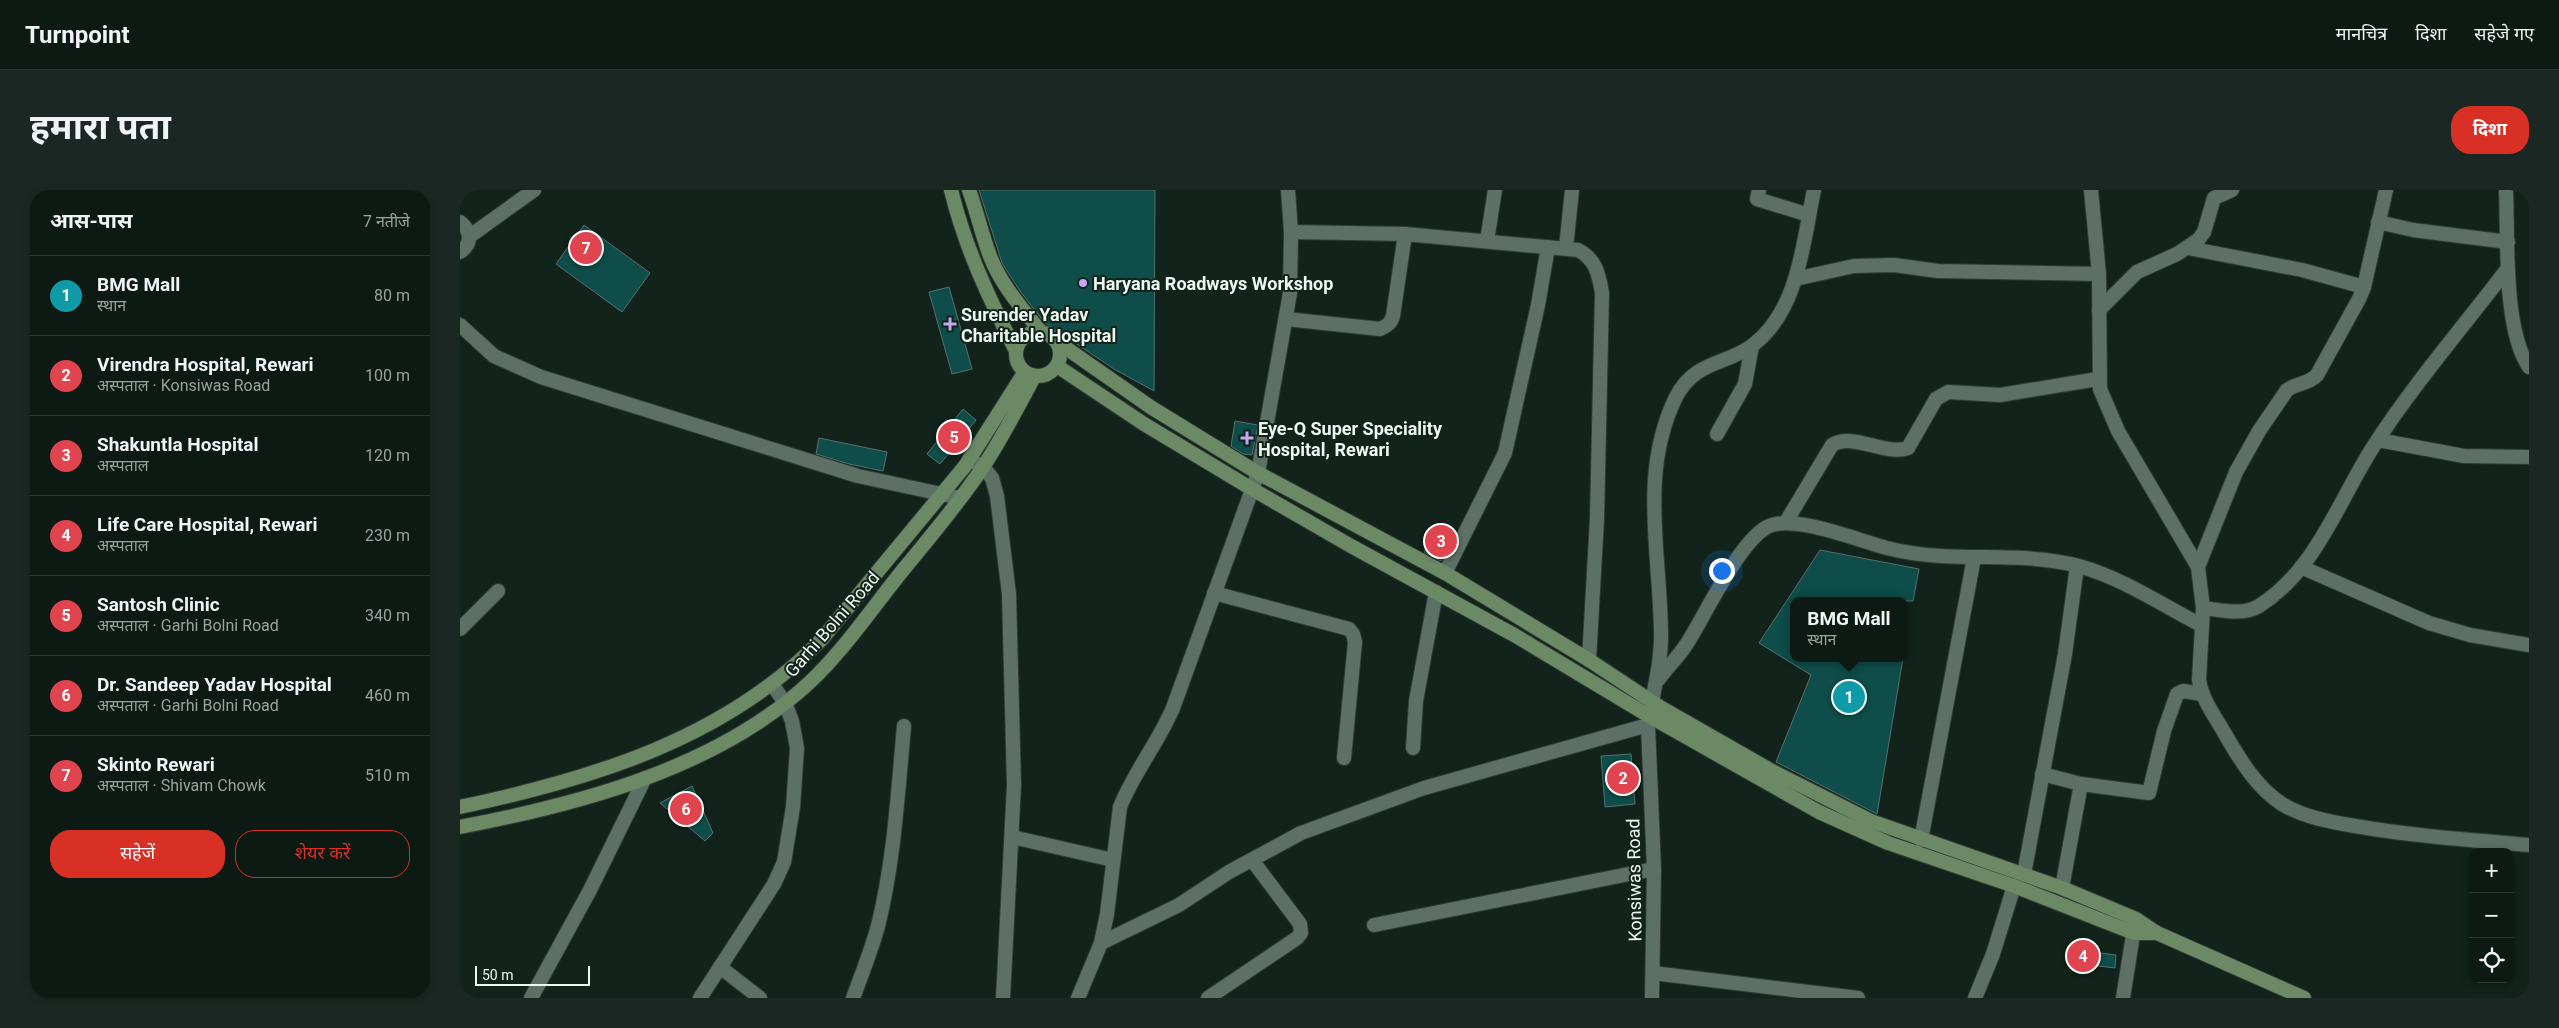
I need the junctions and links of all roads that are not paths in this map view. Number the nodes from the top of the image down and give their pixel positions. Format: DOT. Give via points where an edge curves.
graph roads {
  1 [pos="534,190"];
  2 [pos="951,190"];
  3 [pos="970,190"];
  4 [pos="1288,190"];
  5 [pos="1495,190"];
  6 [pos="1572,190"];
  7 [pos="1759,190"];
  8 [pos="1814,190"];
  9 [pos="2091,190"];
  10 [pos="2232,190"];
  11 [pos="2386,190"];
  12 [pos="2506,190"];
  13 [pos="1809,215"];
  14 [pos="460,222"];
  15 [pos="2378,222"];
  16 [pos="1291,232"];
  17 [pos="1405,234"];
  18 [pos="470,236"];
  19 [pos="1487,241"];
  20 [pos="2508,242"];
  21 [pos="1548,247"];
  22 [pos="1566,248"];
  23 [pos="2188,248"];
  24 [pos="460,252"];
  25 [pos="2508,268"];
  26 [pos="2099,274"];
  27 [pos="1795,279"];
  28 [pos="2364,287"];
  29 [pos="2099,310"];
  30 [pos="1286,319"];
  31 [pos="460,325"];
  32 [pos="1041,332"];
  33 [pos="1056,341"];
  34 [pos="1752,346"];
  35 [pos="1016,351"];
  36 [pos="1057,366"];
  37 [pos="2529,367"];
  38 [pos="1029,375"];
  39 [pos="2098,379"];
  40 [pos="1716,434"];
  41 [pos="2378,440"];
  42 [pos="2529,456"];
  43 [pos="969,459"];
  44 [pos="983,467"];
  45 [pos="1258,474"];
  46 [pos="1252,489"];
  47 [pos="942,493"];
  48 [pos="960,498"];
  49 [pos="1786,522"];
  50 [pos="1974,558"];
  51 [pos="2077,566"];
  52 [pos="2198,567"];
  53 [pos="2301,567"];
  54 [pos="1445,573"];
  55 [pos="498,591"];
  56 [pos="1436,592"];
  57 [pos="1214,593"];
  58 [pos="2203,608"];
  59 [pos="2201,625"];
  60 [pos="460,629"];
  61 [pos="2529,645"];
  62 [pos="1589,660"];
  63 [pos="1658,680"];
  64 [pos="772,684"];
  65 [pos="2202,694"];
  66 [pos="1651,702"];
  67 [pos="785,703"];
  68 [pos="1649,721"];
  69 [pos="904,726"];
  70 [pos="1414,748"];
  71 [pos="1344,758"];
  72 [pos="2042,774"];
  73 [pos="645,778"];
  74 [pos="2081,784"];
  75 [pos="460,805"];
  76 [pos="460,827"];
  77 [pos="1012,837"];
  78 [pos="1921,840"];
  79 [pos="2529,845"];
  80 [pos="1113,860"];
  81 [pos="1252,860"];
  82 [pos="1654,869"];
  83 [pos="2024,874"];
  84 [pos="2014,886"];
  85 [pos="2062,888"];
  86 [pos="2136,919"];
  87 [pos="1374,925"];
  88 [pos="2134,933"];
  89 [pos="2157,933"];
  90 [pos="1101,943"];
  91 [pos="720,967"];
  92 [pos="1653,973"];
  93 [pos="1798,994"];
  94 [pos="1828,996"];
  95 [pos="531,998"];
  96 [pos="700,998"];
  97 [pos="760,998"];
  98 [pos="853,998"];
  99 [pos="1003,998"];
  100 [pos="1078,998"];
  101 [pos="1208,998"];
  102 [pos="1652,998"];
  103 [pos="1858,998"];
  104 [pos="1974,998"];
  105 [pos="2124,998"];
  106 [pos="2304,998"];
  1 -- 18 [label="street"];
  2 -- 35 [label="main road" via="970,253"];
  3 -- 32 [label="main road" via="997,271"];
  4 -- 16 [label="street"];
  5 -- 19 [label="street"];
  6 -- 22 [label="street"];
  7 -- 13 [label="street" via="1757,199"];
  8 -- 13 [label="street"];
  9 -- 26 [label="street"];
  10 -- 23 [label="street" via="2214,198 2204,232"];
  11 -- 15 [label="street"];
  12 -- 20 [label="street"];
  13 -- 27 [label="street"];
  14 -- 18 [label="street"];
  15 -- 20 [label="street" via="2413,230"];
  15 -- 28 [label="street"];
  16 -- 17 [label="street"];
  16 -- 30 [label="street" via="1290,294"];
  17 -- 19 [label="street"];
  17 -- 30 [label="street" via="1393,316 1386,326 1380,329"];
  18 -- 24 [label="street" via="468,244"];
  19 -- 21 [label="street"];
  20 -- 25 [label="street"];
  21 -- 22 [label="street"];
  21 -- 54 [label="street" via="1505,453"];
  22 -- 62 [label="street" via="1578,250 1589,257 1595,265 1602,294 1597,519"];
  23 -- 28 [label="street" via="2302,270"];
  23 -- 29 [label="street" via="2137,272"];
  25 -- 37 [label="street" via="2515,329"];
  25 -- 41 [label="street"];
  26 -- 27 [label="street" via="1938,271 1886,265 1854,266"];
  26 -- 29 [label="street"];
  27 -- 34 [label="street" via="1781,315"];
  28 -- 52 [label="street" via="2317,375 2288,390 2244,457 2227,491"];
  29 -- 39 [label="street"];
  30 -- 45 [label="street"];
  31 -- 47 [label="street" via="494,356 541,377 849,474"];
  32 -- 33 [label="main road"];
  32 -- 35 [label="main road" via="1025,336"];
  33 -- 36 [label="main road" via="1060,349"];
  33 -- 45 [label="main road" via="1152,408"];
  34 -- 40 [label="street" via="1745,384"];
  34 -- 63 [label="street" via="1709,365 1691,378 1677,394 1664,433 1653,491 1653,532 1662,630"];
  35 -- 38 [label="main road" via="1019,366"];
  36 -- 38 [label="main road" via="1043,376"];
  36 -- 46 [label="main road" via="1144,424"];
  38 -- 43 [label="main road, Garhi Bolni Road"];
  38 -- 44 [label="main road, Garhi Bolni Road"];
  39 -- 49 [label="street" via="2000,395 1942,394 1908,448 1893,450 1844,441 1832,445"];
  39 -- 52 [label="street" via="2111,417"];
  41 -- 42 [label="street" via="2464,456"];
  41 -- 53 [label="street" via="2332,521"];
  43 -- 44 [label="street"];
  43 -- 47 [label="main road, Garhi Bolni Road"];
  44 -- 48 [label="main road, Garhi Bolni Road"];
  44 -- 77 [label="street" via="992,478 997,496 1009,594 1014,785"];
  45 -- 46 [label="street"];
  45 -- 54 [label="main road"];
  46 -- 56 [label="main road"];
  46 -- 57 [label="street"];
  47 -- 48 [label="street"];
  47 -- 64 [label="main road, Garhi Bolni Road" via="821,640"];
  48 -- 67 [label="main road, Garhi Bolni Road" via="832,658"];
  49 -- 50 [label="street" via="1905,553"];
  49 -- 63 [label="street" via="1764,528 1747,546 1686,645"];
  50 -- 51 [label="street"];
  50 -- 78 [label="street"];
  51 -- 59 [label="street" via="2098,572"];
  51 -- 72 [label="street"];
  52 -- 58 [label="street"];
  53 -- 58 [label="street" via="2284,585 2244,612"];
  53 -- 61 [label="street" via="2429,623 2470,635"];
  54 -- 62 [label="main road"];
  55 -- 60 [label="street"];
  56 -- 68 [label="main road" via="1516,636"];
  56 -- 70 [label="street" via="1416,701"];
  57 -- 71 [label="street" via="1349,629 1353,634 1355,642"];
  57 -- 80 [label="street" via="1165,727 1139,768 1120,807"];
  58 -- 59 [label="street"];
  59 -- 65 [label="street" via="2199,680"];
  62 -- 66 [label="main road"];
  63 -- 66 [label="street, Konsiwas Road"];
  64 -- 67 [label="street"];
  64 -- 75 [label="main road, Garhi Bolni Road" via="699,731 645,753 549,786"];
  65 -- 74 [label="street" via="2183,691 2177,694 2149,793"];
  65 -- 79 [label="street" via="2253,777 2283,805 2335,822 2405,834"];
  66 -- 68 [label="street, Konsiwas Road"];
  66 -- 78 [label="main road" via="1810,791 1871,821"];
  67 -- 73 [label="main road, Garhi Bolni Road" via="715,747"];
  67 -- 91 [label="street" via="796,733 797,748 784,862 774,884"];
  68 -- 81 [label="street" via="1424,788 1301,834"];
  68 -- 82 [label="street, Konsiwas Road"];
  68 -- 84 [label="main road" via="1819,812 1888,843"];
  69 -- 98 [label="street" via="897,807 882,908"];
  72 -- 74 [label="street"];
  72 -- 83 [label="street"];
  73 -- 76 [label="main road, Garhi Bolni Road" via="586,799"];
  73 -- 95 [label="street" via="590,890"];
  74 -- 85 [label="street"];
  77 -- 80 [label="street"];
  77 -- 99 [label="street"];
  78 -- 83 [label="main road"];
  80 -- 90 [label="street" via="1111,893"];
  81 -- 90 [label="street" via="1179,905"];
  81 -- 101 [label="street" via="1300,924 1301,933"];
  82 -- 87 [label="street"];
  82 -- 92 [label="street, Konsiwas Road"];
  83 -- 85 [label="main road"];
  84 -- 88 [label="main road"];
  84 -- 104 [label="street" via="1994,954"];
  85 -- 86 [label="main road"];
  86 -- 88 [label="street"];
  86 -- 89 [label="main road"];
  88 -- 89 [label="main road"];
  88 -- 105 [label="street"];
  89 -- 106 [label="main road"];
  90 -- 100 [label="street"];
  91 -- 96 [label="street"];
  91 -- 97 [label="street"];
  92 -- 93 [label="street"];
  92 -- 102 [label="street, Konsiwas Road"];
  93 -- 94 [label="street"];
  94 -- 103 [label="street"];
}
